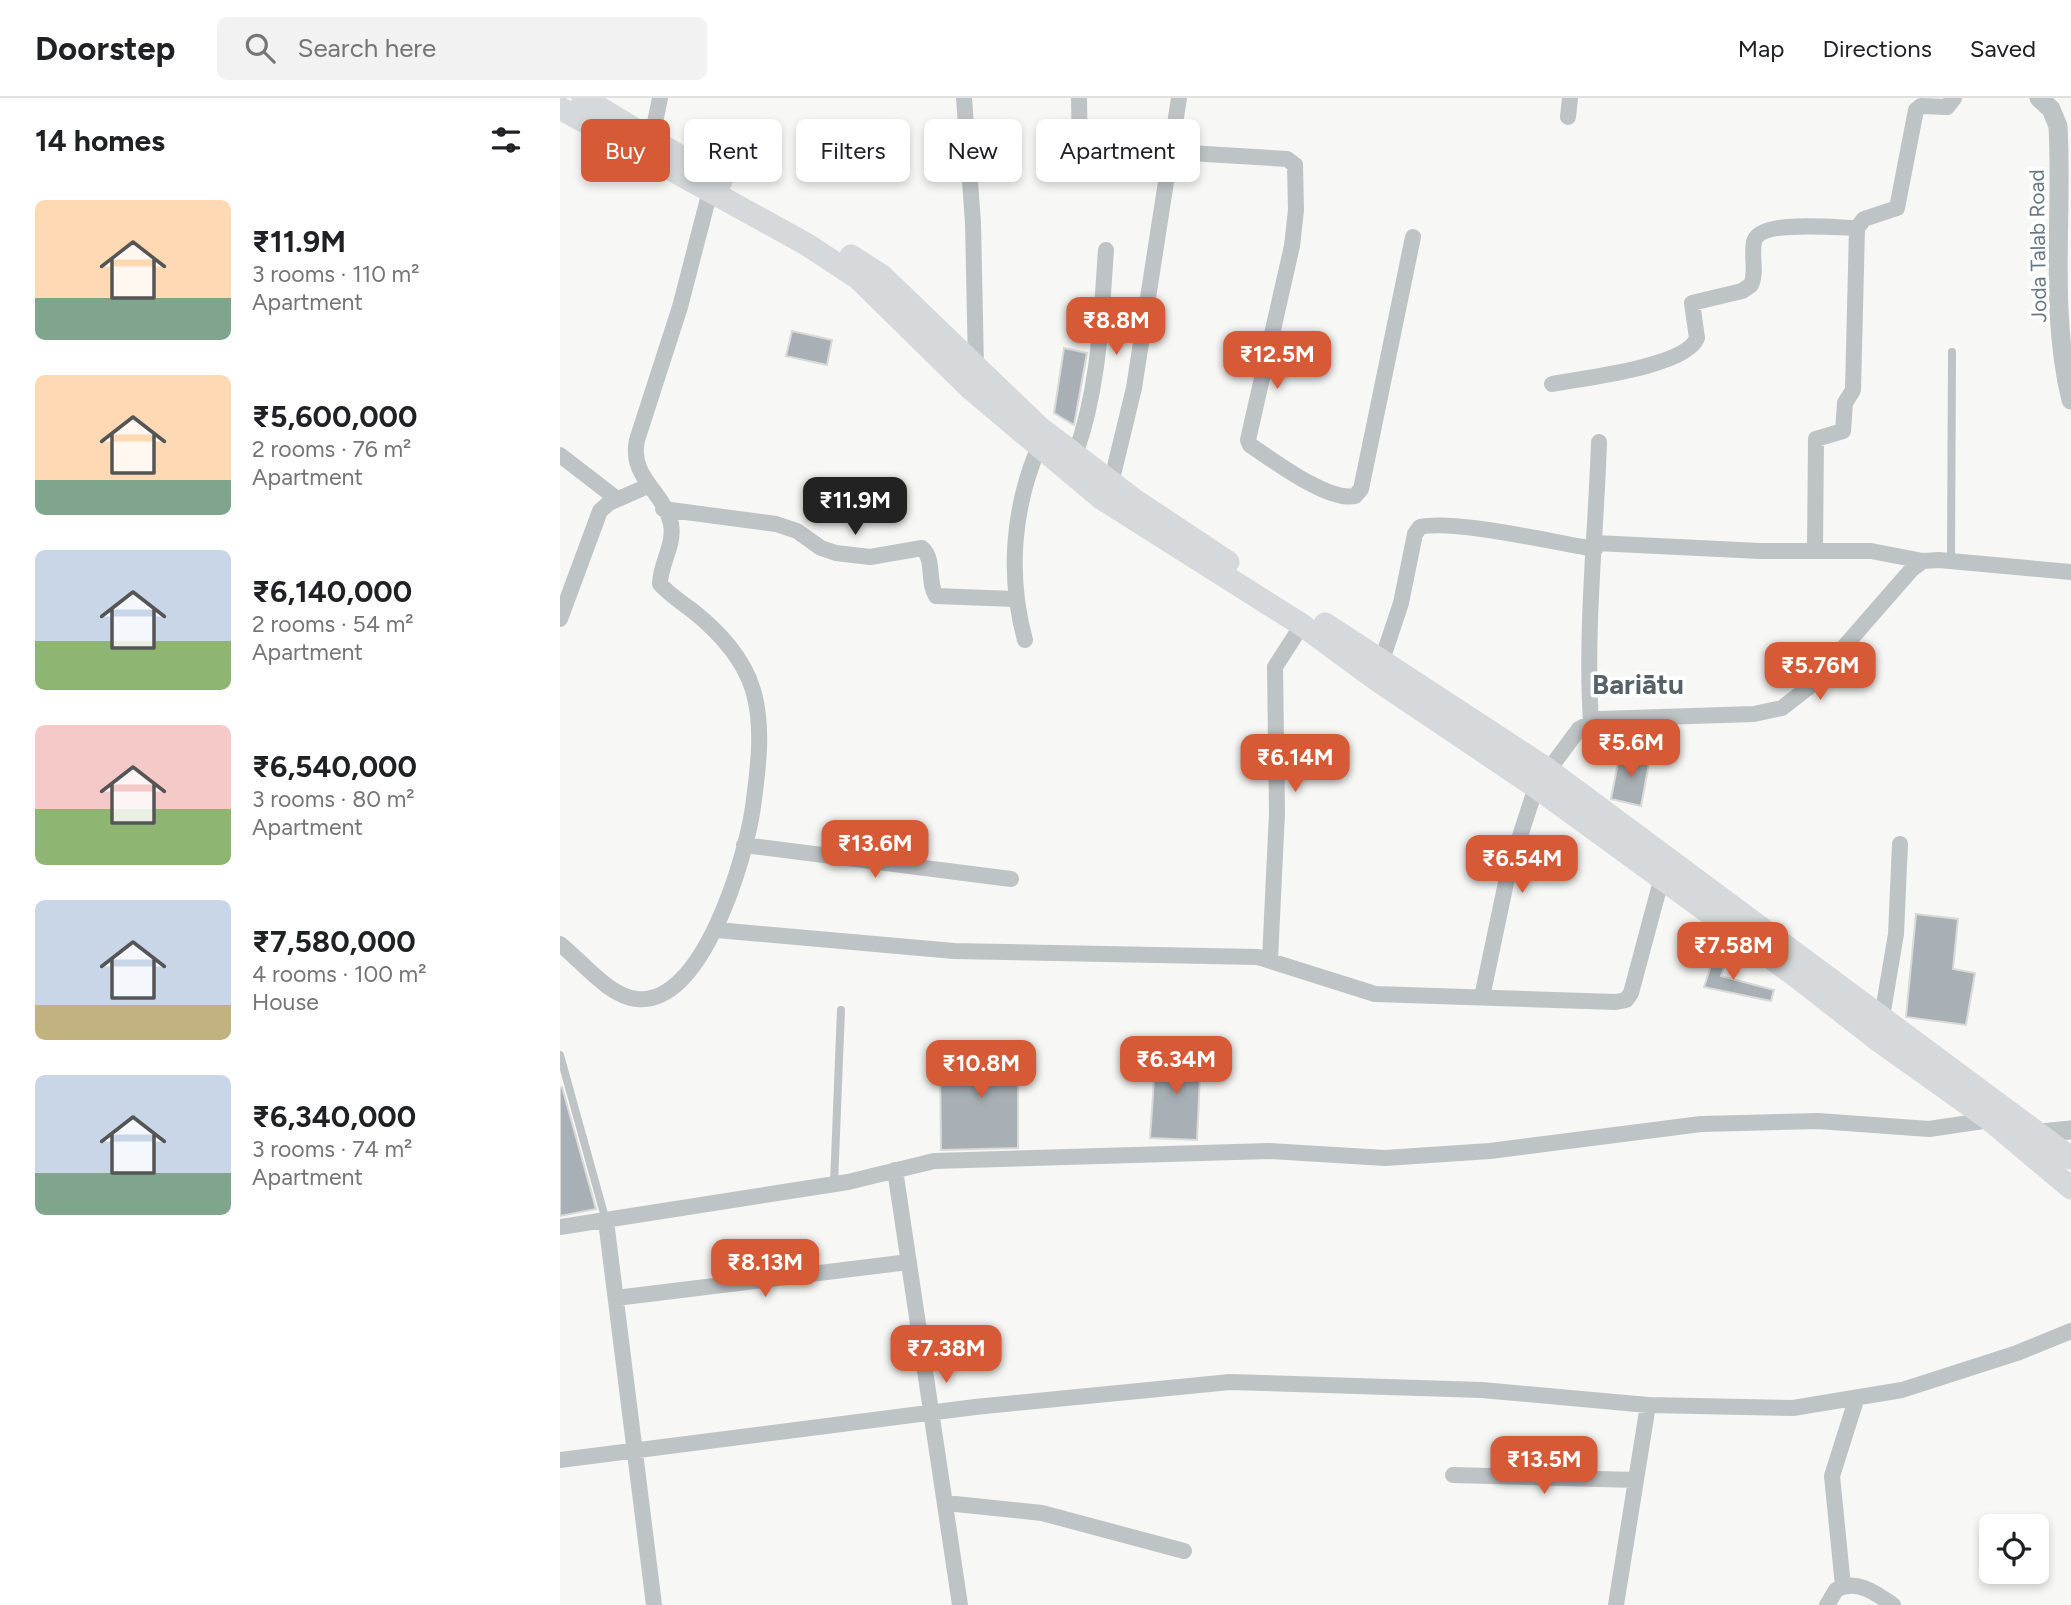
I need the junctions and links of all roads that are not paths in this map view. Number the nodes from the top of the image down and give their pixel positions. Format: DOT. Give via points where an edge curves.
graph roads {
  1 [pos="583,98"];
  2 [pos="660,98"];
  3 [pos="964,98"];
  4 [pos="1079,98"];
  5 [pos="1180,98"];
  6 [pos="1570,98"];
  7 [pos="1954,98"];
  8 [pos="2039,98"];
  9 [pos="560,108"];
  10 [pos="1568,117"];
  11 [pos="585,119"];
  12 [pos="612,119"];
  13 [pos="656,119"];
  14 [pos="1079,119"];
  15 [pos="1177,119"];
  16 [pos="2063,119"];
  17 [pos="1200,154"];
  18 [pos="670,158"];
  19 [pos="670,162"];
  20 [pos="1168,182"];
  21 [pos="710,191"];
  22 [pos="1857,228"];
  23 [pos="1413,237"];
  24 [pos="1106,250"];
  25 [pos="1952,352"];
  26 [pos="976,367"];
  27 [pos="1552,384"];
  28 [pos="2071,400"];
  29 [pos="1599,443"];
  30 [pos="1040,444"];
  31 [pos="1075,455"];
  32 [pos="560,456"];
  33 [pos="1111,483"];
  34 [pos="648,486"];
  35 [pos="617,499"];
  36 [pos="663,509"];
  37 [pos="1596,546"];
  38 [pos="1815,551"];
  39 [pos="1923,561"];
  40 [pos="1951,561"];
  41 [pos="2071,572"];
  42 [pos="1014,599"];
  43 [pos="560,619"];
  44 [pos="1302,625"];
  45 [pos="1025,640"];
  46 [pos="1382,660"];
  47 [pos="1591,722"];
  48 [pos="1541,778"];
  49 [pos="1900,844"];
  50 [pos="744,845"];
  51 [pos="1662,877"];
  52 [pos="1011,879"];
  53 [pos="717,930"];
  54 [pos="560,944"];
  55 [pos="1270,959"];
  56 [pos="1482,997"];
  57 [pos="841,1010"];
  58 [pos="1882,1017"];
  59 [pos="560,1055"];
  60 [pos="1990,1120"];
  61 [pos="2071,1130"];
  62 [pos="2025,1136"];
  63 [pos="2071,1158"];
  64 [pos="895,1170"];
  65 [pos="834,1184"];
  66 [pos="2071,1188"];
  67 [pos="606,1221"];
  68 [pos="560,1227"];
  69 [pos="909,1262"];
  70 [pos="616,1298"];
  71 [pos="2071,1331"];
  72 [pos="1857,1400"];
  73 [pos="1648,1405"];
  74 [pos="932,1413"];
  75 [pos="633,1450"];
  76 [pos="560,1460"];
  77 [pos="1452,1475"];
  78 [pos="1636,1480"];
  79 [pos="946,1503"];
  80 [pos="1184,1550"];
  81 [pos="1843,1586"];
  82 [pos="654,1605"];
  83 [pos="960,1605"];
  84 [pos="1616,1605"];
  85 [pos="1828,1605"];
  86 [pos="1893,1605"];
  1 -- 12 [label="main road"];
  2 -- 13 [label="street"];
  3 -- 26 [label="street"];
  4 -- 14 [label="street"];
  5 -- 15 [label="street"];
  6 -- 10 [label="street"];
  7 -- 22 [label="street" via="1947,107 1916,110 1897,208 1864,219"];
  8 -- 16 [label="street, Joda Talab Road"];
  9 -- 11 [label="main road"];
  16 -- 28 [label="street, Joda Talab Road" via="2058,266 2063,364"];
  17 -- 23 [label="street" via="1287,159 1295,165 1296,225 1248,440 1300,477 1344,496 1355,496 1361,489"];
  18 -- 26 [label="main road" via="881,276"];
  19 -- 21 [label="main road"];
  20 -- 33 [label="street" via="1134,388"];
  21 -- 30 [label="main road" via="858,278 971,389"];
  21 -- 34 [label="street" via="635,450"];
  22 -- 27 [label="street" via="1762,231 1755,239 1751,285 1692,303 1697,338 1689,348 1635,368"];
  22 -- 38 [label="street" via="1853,390 1844,403 1843,431 1820,436 1815,442"];
  24 -- 31 [label="street" via="1097,366"];
  25 -- 40 [label="lane"];
  26 -- 31 [label="main road"];
  29 -- 37 [label="street"];
  30 -- 42 [label="street" via="1021,495"];
  30 -- 44 [label="main road" via="1129,516"];
  31 -- 33 [label="main road"];
  32 -- 35 [label="street"];
  33 -- 46 [label="main road"];
  34 -- 35 [label="street"];
  34 -- 36 [label="street"];
  35 -- 43 [label="street" via="600,511"];
  36 -- 42 [label="street" via="776,524 836,553 870,557 922,548 928,553 936,596"];
  36 -- 50 [label="street" via="671,533 660,584 726,641 755,698 759,739 753,808"];
  37 -- 38 [label="street"];
  37 -- 46 [label="street" via="1420,527"];
  37 -- 47 [label="street" via="1588,644"];
  38 -- 39 [label="street" via="1890,552"];
  39 -- 40 [label="street"];
  39 -- 47 [label="street" via="1809,687 1782,708 1754,714"];
  40 -- 41 [label="street"];
  42 -- 45 [label="street"];
  44 -- 48 [label="main road" via="1377,680"];
  44 -- 55 [label="street" via="1275,667 1277,813"];
  46 -- 48 [label="main road"];
  47 -- 48 [label="street" via="1571,737"];
  48 -- 51 [label="main road"];
  48 -- 56 [label="street" via="1508,873"];
  48 -- 58 [label="main road"];
  49 -- 58 [label="street" via="1896,934"];
  50 -- 52 [label="street"];
  50 -- 53 [label="street"];
  51 -- 56 [label="street" via="1626,1000"];
  51 -- 60 [label="main road"];
  53 -- 54 [label="street" via="684,976 652,998 621,994"];
  53 -- 55 [label="street" via="954,951"];
  55 -- 56 [label="street" via="1375,994"];
  57 -- 65 [label="lane"];
  58 -- 62 [label="main road"];
  59 -- 67 [label="lane"];
  60 -- 62 [label="main road"];
  60 -- 64 [label="street" via="1929,1129 1818,1121 1701,1125 1490,1152 1385,1158 1269,1151 934,1161"];
  61 -- 62 [label="street"];
  62 -- 63 [label="main road"];
  62 -- 66 [label="main road"];
  64 -- 65 [label="street"];
  64 -- 69 [label="street"];
  65 -- 67 [label="street"];
  67 -- 68 [label="street"];
  67 -- 70 [label="street"];
  69 -- 70 [label="street"];
  69 -- 74 [label="street"];
  70 -- 75 [label="street"];
  71 -- 72 [label="street" via="1946,1378"];
  72 -- 73 [label="street" via="1780,1408"];
  72 -- 81 [label="street" via="1832,1476"];
  73 -- 74 [label="street" via="1482,1390 1268,1381"];
  73 -- 78 [label="street"];
  74 -- 75 [label="street"];
  74 -- 79 [label="street"];
  75 -- 76 [label="street"];
  75 -- 82 [label="street"];
  77 -- 78 [label="street"];
  78 -- 84 [label="street"];
  79 -- 80 [label="street" via="1042,1513"];
  79 -- 83 [label="street"];
  81 -- 85 [label="street" via="1830,1596"];
  81 -- 86 [label="street" via="1861,1587"];
}
